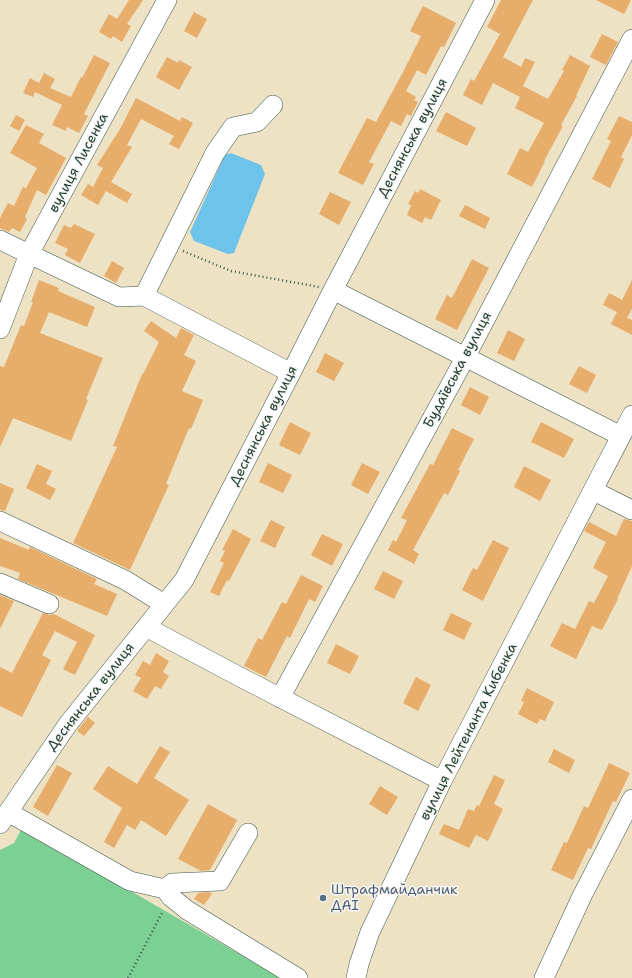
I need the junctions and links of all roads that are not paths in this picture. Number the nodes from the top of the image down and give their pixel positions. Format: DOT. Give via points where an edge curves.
graph roads {
  1 [pos="167,0"];
  2 [pos="485,0"];
  3 [pos="632,39"];
  4 [pos="273,105"];
  5 [pos="0,240"];
  6 [pos="29,254"];
  7 [pos="333,290"];
  8 [pos="144,296"];
  9 [pos="0,329"];
  10 [pos="465,358"];
  11 [pos="291,373"];
  12 [pos="632,415"];
  13 [pos="621,436"];
  14 [pos="594,491"];
  15 [pos="632,510"];
  16 [pos="0,521"];
  17 [pos="0,583"];
  18 [pos="49,604"];
  19 [pos="164,604"];
  20 [pos="146,627"];
  21 [pos="280,698"];
  22 [pos="442,782"];
  23 [pos="632,799"];
  24 [pos="4,818"];
  25 [pos="248,833"];
  26 [pos="168,893"];
  27 [pos="298,978"];
  28 [pos="356,978"];
  29 [pos="544,978"];
  1 -- 6 [label="street, вулиця Лисенка"];
  2 -- 7 [label="street, Деснянська вулиця"];
  3 -- 10 [label="street, Будаївська вулиця"];
  4 -- 8 [label="street" via="257,122 233,127 215,153"];
  5 -- 6 [label="street"];
  6 -- 8 [label="street" via="119,297"];
  6 -- 9 [label="street, вулиця Лисенка"];
  7 -- 10 [label="street"];
  7 -- 11 [label="street, Деснянська вулиця"];
  8 -- 11 [label="street"];
  10 -- 13 [label="street"];
  10 -- 21 [label="street, Будаївська вулиця"];
  11 -- 19 [label="street, Деснянська вулиця" via="184,580"];
  12 -- 13 [label="street"];
  13 -- 14 [label="street, вулиця Лейтенанта Кибенка"];
  14 -- 15 [label="street"];
  14 -- 22 [label="street, вулиця Лейтенанта Кибенка"];
  16 -- 19 [label="street" via="125,580"];
  17 -- 18 [label="street"];
  19 -- 20 [label="street, Деснянська вулиця"];
  20 -- 21 [label="street"];
  20 -- 24 [label="street, Деснянська вулиця" via="68,724"];
  21 -- 22 [label="street"];
  22 -- 28 [label="street, вулиця Лейтенанта Кибенка" via="370,932"];
  23 -- 29 [label="street" via="582,896"];
  24 -- 26 [label="street" via="130,881"];
  25 -- 26 [label="street" via="220,881 172,883"];
  26 -- 27 [label="street" via="187,910"];
}
